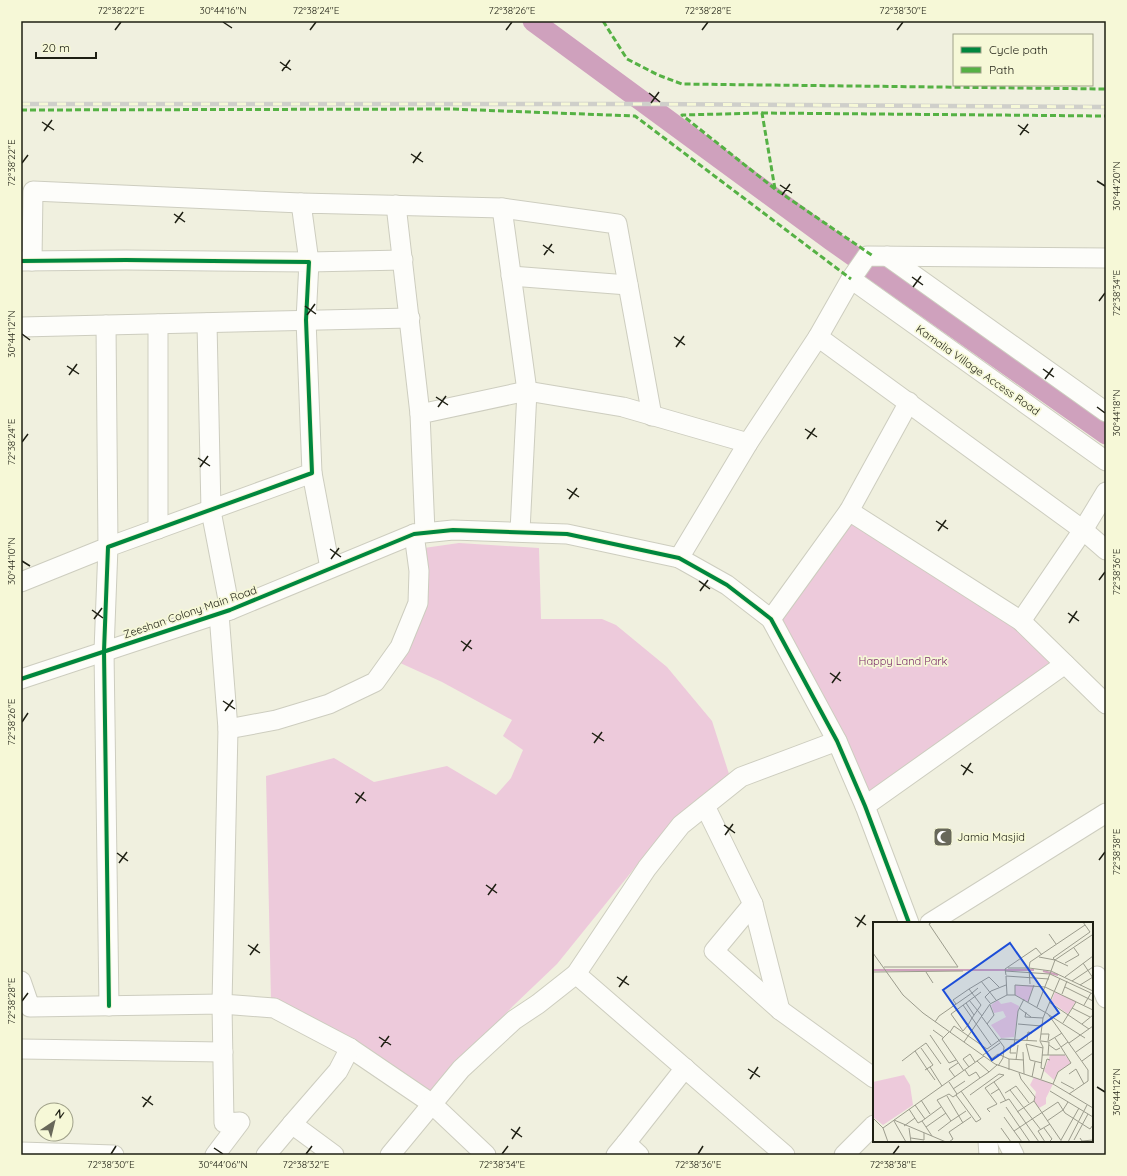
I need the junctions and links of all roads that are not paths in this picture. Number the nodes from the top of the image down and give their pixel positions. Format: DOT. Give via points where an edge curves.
graph roads {
  1 [pos="301,203"];
  2 [pos="396,205"];
  3 [pos="502,208"];
  4 [pos="887,256"];
  5 [pos="1106,258"];
  6 [pos="403,260"];
  7 [pos="27,261"];
  8 [pos="309,262"];
  9 [pos="511,276"];
  10 [pos="853,276"];
  11 [pos="628,284"];
  12 [pos="410,318"];
  13 [pos="306,320"];
  14 [pos="207,323"];
  15 [pos="158,324"];
  16 [pos="106,325"];
  17 [pos="21,327"];
  18 [pos="818,337"];
  19 [pos="527,391"];
  20 [pos="909,402"];
  21 [pos="1106,412"];
  22 [pos="420,414"];
  23 [pos="652,416"];
  24 [pos="748,443"];
  25 [pos="1106,461"];
  26 [pos="312,473"];
  27 [pos="1106,492"];
  28 [pos="849,510"];
  29 [pos="212,511"];
  30 [pos="158,529"];
  31 [pos="1083,530"];
  32 [pos="520,531"];
  33 [pos="420,533"];
  34 [pos="108,547"];
  35 [pos="1106,550"];
  36 [pos="679,558"];
  37 [pos="330,568"];
  38 [pos="21,582"];
  39 [pos="224,612"];
  40 [pos="771,619"];
  41 [pos="1021,621"];
  42 [pos="104,651"];
  43 [pos="1065,664"];
  44 [pos="21,679"];
  45 [pos="1106,704"];
  46 [pos="228,729"];
  47 [pos="837,741"];
  48 [pos="705,806"];
  49 [pos="865,806"];
  50 [pos="1106,813"];
  51 [pos="753,904"];
  52 [pos="909,922"];
  53 [pos="932,922"];
  54 [pos="576,974"];
  55 [pos="1098,975"];
  56 [pos="21,981"];
  57 [pos="1106,998"];
  58 [pos="222,1004"];
  59 [pos="109,1006"];
  60 [pos="780,1010"];
  61 [pos="350,1048"];
  62 [pos="21,1049"];
  63 [pos="223,1052"];
  64 [pos="685,1068"];
  65 [pos="873,1077"];
  66 [pos="431,1103"];
  67 [pos="292,1124"];
  68 [pos="873,1126"];
  69 [pos="988,1142"];
  70 [pos="1008,1142"];
  71 [pos="627,1151"];
  72 [pos="21,1152"];
  73 [pos="114,1155"];
  74 [pos="215,1155"];
  75 [pos="266,1155"];
  76 [pos="334,1155"];
  77 [pos="390,1155"];
  78 [pos="486,1155"];
  79 [pos="785,1155"];
  80 [pos="844,1155"];
  81 [pos="989,1155"];
  82 [pos="1014,1155"];
  1 -- 2 [label="street"];
  1 -- 7 [label="street" via="33,191"];
  1 -- 8 [label="street"];
  2 -- 3 [label="street"];
  2 -- 6 [label="street"];
  3 -- 9 [label="street"];
  3 -- 11 [label="street" via="617,224"];
  4 -- 5 [label="street"];
  4 -- 10 [label="street" via="867,256"];
  4 -- 21 [label="street"];
  6 -- 8 [label="street"];
  6 -- 12 [label="street"];
  7 -- 8 [label="street"];
  8 -- 13 [label="street"];
  9 -- 11 [label="street"];
  9 -- 19 [label="street"];
  10 -- 18 [label="street"];
  10 -- 25 [label="street, Kamalia Village Access Road"];
  11 -- 23 [label="street"];
  12 -- 13 [label="street"];
  12 -- 22 [label="street"];
  13 -- 14 [label="street"];
  13 -- 26 [label="street"];
  14 -- 15 [label="street"];
  14 -- 29 [label="street"];
  15 -- 16 [label="street"];
  15 -- 30 [label="street"];
  16 -- 17 [label="street"];
  16 -- 34 [label="street"];
  18 -- 20 [label="street"];
  18 -- 24 [label="street"];
  19 -- 22 [label="street"];
  19 -- 23 [label="street" via="622,407"];
  19 -- 32 [label="street"];
  20 -- 28 [label="street"];
  20 -- 31 [label="street"];
  22 -- 33 [label="street"];
  23 -- 24 [label="street"];
  24 -- 36 [label="street"];
  26 -- 29 [label="street"];
  26 -- 37 [label="street"];
  27 -- 31 [label="street"];
  28 -- 40 [label="street"];
  28 -- 41 [label="street"];
  29 -- 30 [label="street"];
  29 -- 39 [label="street"];
  30 -- 34 [label="street"];
  31 -- 35 [label="street"];
  31 -- 41 [label="street"];
  32 -- 33 [label="street, Zeeshan Colony Main Road" via="453,530"];
  32 -- 36 [label="street, Zeeshan Colony Main Road" via="567,534"];
  33 -- 37 [label="street, Zeeshan Colony Main Road"];
  33 -- 46 [label="street" via="418,602 400,647 375,682 329,704 276,720"];
  34 -- 38 [label="street"];
  34 -- 42 [label="street"];
  36 -- 40 [label="street, Zeeshan Colony Main Road" via="727,585"];
  37 -- 39 [label="street, Zeeshan Colony Main Road"];
  39 -- 42 [label="street, Zeeshan Colony Main Road"];
  39 -- 46 [label="street"];
  40 -- 47 [label="street, Zeeshan Colony Main Road"];
  41 -- 43 [label="street"];
  42 -- 44 [label="street, Zeeshan Colony Main Road"];
  42 -- 59 [label="street"];
  43 -- 45 [label="street"];
  43 -- 49 [label="street"];
  46 -- 58 [label="street"];
  47 -- 48 [label="street" via="741,777"];
  47 -- 49 [label="street, Zeeshan Colony Main Road"];
  48 -- 51 [label="street"];
  48 -- 54 [label="street" via="681,825 647,868"];
  49 -- 52 [label="street, Zeeshan Colony Main Road"];
  50 -- 53 [label="street"];
  51 -- 60 [label="street"];
  51 -- 60 [label="street" via="714,951"];
  54 -- 64 [label="street"];
  54 -- 66 [label="street" via="514,1020 461,1069"];
  55 -- 57 [label="street"];
  56 -- 59 [label="street" via="30,1007"];
  58 -- 59 [label="street"];
  58 -- 61 [label="street" via="274,1008"];
  58 -- 63 [label="street"];
  60 -- 65 [label="street"];
  61 -- 66 [label="street"];
  61 -- 67 [label="street" via="338,1071"];
  62 -- 63 [label="street"];
  63 -- 74 [label="street" via="224,1123 240,1122"];
  64 -- 71 [label="street"];
  64 -- 79 [label="street"];
  66 -- 77 [label="street"];
  66 -- 78 [label="street"];
  67 -- 75 [label="street"];
  67 -- 76 [label="street"];
  68 -- 80 [label="street"];
  69 -- 81 [label="street"];
  70 -- 82 [label="street"];
  72 -- 73 [label="street"];
}
